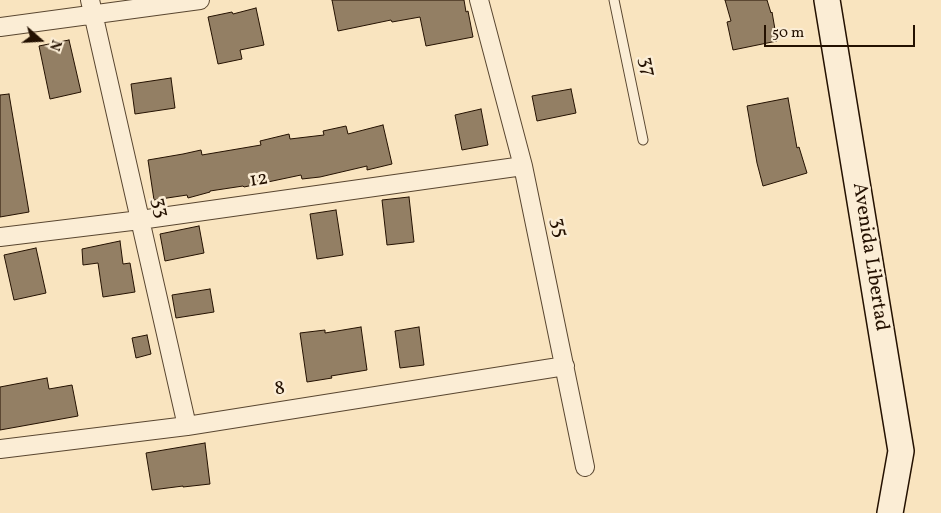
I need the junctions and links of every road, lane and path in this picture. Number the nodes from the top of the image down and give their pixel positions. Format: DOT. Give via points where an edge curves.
graph roads {
  1 [pos="200,0"];
  2 [pos="479,0"];
  3 [pos="614,0"];
  4 [pos="827,0"];
  5 [pos="91,8"];
  6 [pos="0,27"];
  7 [pos="643,140"];
  8 [pos="523,166"];
  9 [pos="140,220"];
  10 [pos="0,237"];
  11 [pos="565,366"];
  12 [pos="187,426"];
  13 [pos="0,449"];
  14 [pos="585,467"];
  15 [pos="890,513"];
  1 -- 5 [label="street"];
  2 -- 8 [label="street, 35"];
  3 -- 7 [label="lane, 37"];
  4 -- 15 [label="main road, Avenida Libertad" via="901,451"];
  5 -- 6 [label="street"];
  5 -- 9 [label="street, 33"];
  8 -- 9 [label="street, 12"];
  8 -- 11 [label="street, 35"];
  9 -- 10 [label="street, 12"];
  9 -- 12 [label="street, 33"];
  11 -- 12 [label="street, 8"];
  11 -- 14 [label="street, 35"];
  12 -- 13 [label="street, 8"];
}
